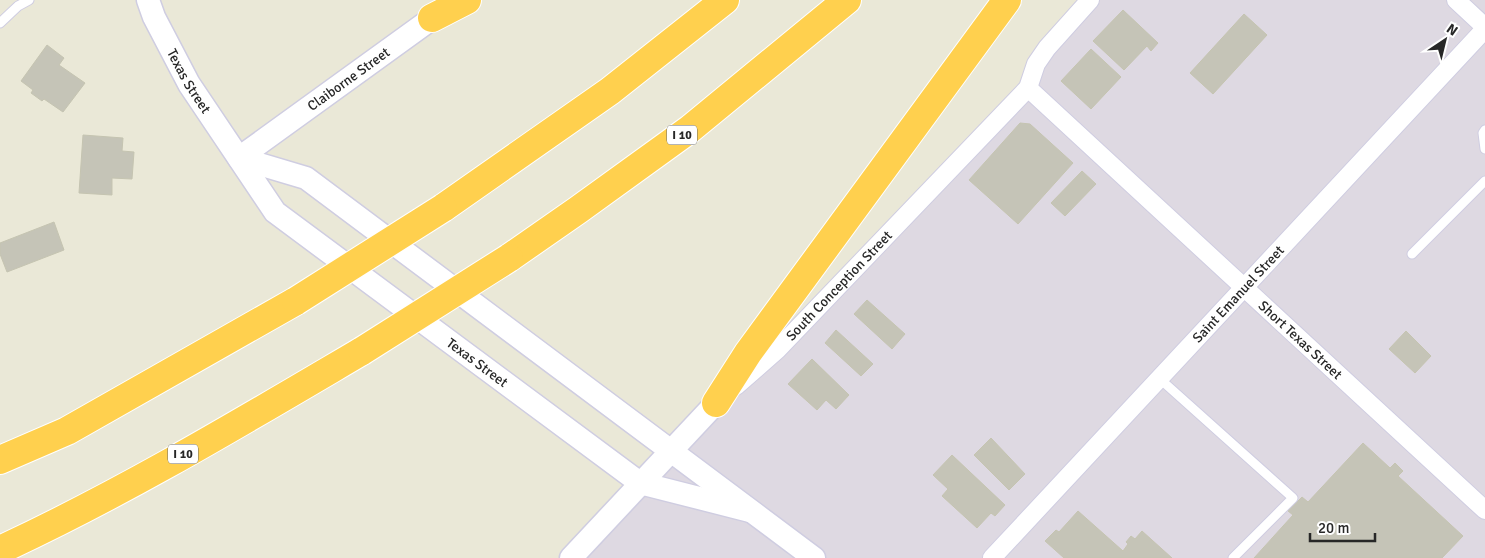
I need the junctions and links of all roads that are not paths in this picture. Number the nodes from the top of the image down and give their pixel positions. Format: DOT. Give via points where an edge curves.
graph roads {
  1 [pos="29,0"];
  2 [pos="148,0"];
  3 [pos="456,0"];
  4 [pos="467,0"];
  5 [pos="725,0"];
  6 [pos="847,0"];
  7 [pos="1007,0"];
  8 [pos="1090,0"];
  9 [pos="1456,0"];
  10 [pos="432,18"];
  11 [pos="0,23"];
  12 [pos="1485,28"];
  13 [pos="1028,88"];
  14 [pos="1485,130"];
  15 [pos="1485,149"];
  16 [pos="239,158"];
  17 [pos="1485,181"];
  18 [pos="1412,254"];
  19 [pos="1244,287"];
  20 [pos="1160,380"];
  21 [pos="716,403"];
  22 [pos="670,452"];
  23 [pos="0,460"];
  24 [pos="640,483"];
  25 [pos="1485,510"];
  26 [pos="750,511"];
  27 [pos="0,550"];
  28 [pos="571,558"];
  29 [pos="814,558"];
  30 [pos="992,558"];
  31 [pos="1233,558"];
  1 -- 11 [label="lane"];
  2 -- 16 [label="street, Texas Street" via="189,84"];
  3 -- 10 [label="street, Claiborne Street"];
  4 -- 10 [label="highway"];
  5 -- 23 [label="highway, bridge" via="610,91 443,208 296,301 67,431"];
  6 -- 27 [label="highway, I 10, bridge" via="690,129 509,258 362,351 217,436 40,532"];
  7 -- 21 [label="highway" via="748,353"];
  8 -- 13 [label="street, South Conception Street" via="1047,48 1036,64"];
  9 -- 12 [label="street"];
  10 -- 16 [label="street, Claiborne Street"];
  12 -- 19 [label="street, Saint Emanuel Street"];
  13 -- 19 [label="street, Short Texas Street"];
  13 -- 21 [label="street, South Conception Street" via="777,350"];
  14 -- 15 [label="lane"];
  16 -- 22 [label="street, Texas Street" via="306,178"];
  16 -- 24 [label="street, Texas Street" via="275,212"];
  17 -- 18 [label="lane"];
  19 -- 20 [label="street, Saint Emanuel Street"];
  19 -- 25 [label="street, Short Texas Street"];
  20 -- 30 [label="street, Saint Emanuel Street"];
  20 -- 31 [label="lane" via="1293,498"];
  21 -- 22 [label="street, South Conception Street"];
  22 -- 24 [label="street, South Conception Street"];
  22 -- 26 [label="street, Texas Street"];
  24 -- 26 [label="street, Texas Street"];
  24 -- 28 [label="street, South Conception Street"];
  26 -- 29 [label="street, Texas Street"];
}
